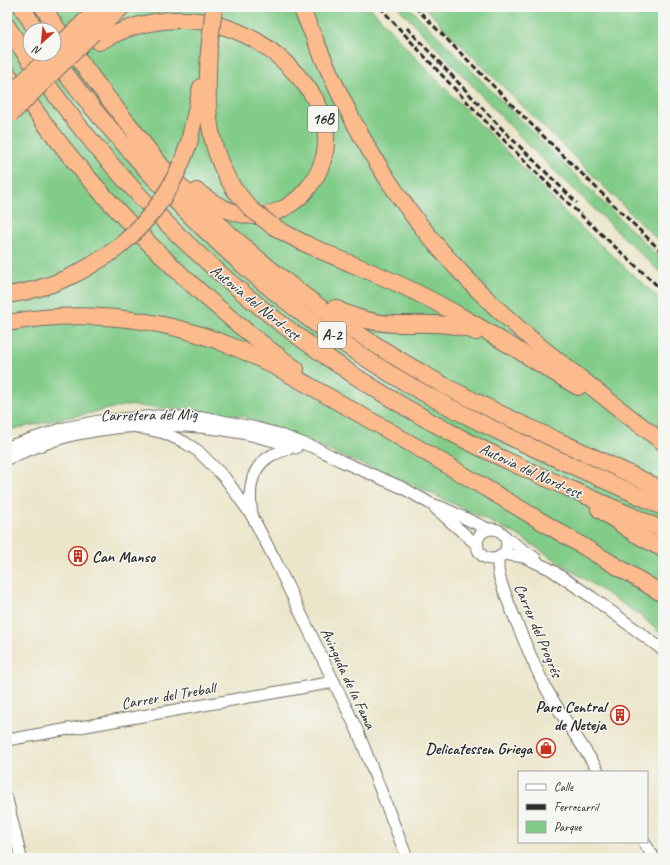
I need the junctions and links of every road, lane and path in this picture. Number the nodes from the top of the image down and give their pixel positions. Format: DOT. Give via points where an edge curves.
graph roads {
  1 [pos="22,7"];
  2 [pos="43,7"];
  3 [pos="122,7"];
  4 [pos="214,7"];
  5 [pos="301,7"];
  6 [pos="31,22"];
  7 [pos="92,22"];
  8 [pos="7,26"];
  9 [pos="62,37"];
  10 [pos="62,45"];
  11 [pos="208,50"];
  12 [pos="33,62"];
  13 [pos="43,62"];
  14 [pos="56,62"];
  15 [pos="7,70"];
  16 [pos="7,73"];
  17 [pos="7,88"];
  18 [pos="7,98"];
  19 [pos="16,115"];
  20 [pos="145,145"];
  21 [pos="275,272"];
  22 [pos="7,294"];
  23 [pos="7,324"];
  24 [pos="528,357"];
  25 [pos="626,415"];
  26 [pos="377,423"];
  27 [pos="137,427"];
  28 [pos="663,442"];
  29 [pos="7,447"];
  30 [pos="293,447"];
  31 [pos="7,459"];
  32 [pos="341,461"];
  33 [pos="562,486"];
  34 [pos="663,490"];
  35 [pos="431,504"];
  36 [pos="663,507"];
  37 [pos="252,516"];
  38 [pos="488,529"];
  39 [pos="663,530"];
  40 [pos="505,537"];
  41 [pos="478,546"];
  42 [pos="663,549"];
  43 [pos="501,556"];
  44 [pos="550,569"];
  45 [pos="663,594"];
  46 [pos="663,650"];
  47 [pos="334,682"];
  48 [pos="7,740"];
  49 [pos="598,771"];
  50 [pos="7,799"];
  51 [pos="645,843"];
  52 [pos="21,858"];
  53 [pos="407,858"];
  54 [pos="654,858"];
  1 -- 6 [label="highway"];
  2 -- 20 [label="highway" via="90,76"];
  3 -- 7 [label="highway"];
  4 -- 11 [label="highway, bridge"];
  5 -- 25 [label="highway" via="336,87 368,148 388,180 435,243 499,311"];
  7 -- 9 [label="highway"];
  7 -- 10 [label="highway, bridge"];
  7 -- 19 [label="highway, bridge"];
  7 -- 20 [label="highway, 16B" via="129,28 166,20 184,20 220,25 253,38 280,57 303,81 312,93 325,123 326,151 317,175 303,194 282,209 255,216 240,214 216,205"];
  8 -- 33 [label="highway, Autovia del Nord-est / A-2" via="52,91 120,175 192,250 264,311 335,363 431,422"];
  11 -- 22 [label="highway, bridge" via="199,99 183,160 167,194 145,223 120,246 66,279 38,289"];
  11 -- 24 [label="highway, bridge" via="210,131 216,155 234,189 251,209 271,225 300,241 438,304 476,324"];
  12 -- 17 [label="highway"];
  13 -- 18 [label="highway, bridge"];
  14 -- 36 [label="highway, Autovia del Nord-est / A-2" via="106,125 176,202 240,263 308,318 374,363 449,407"];
  15 -- 19 [label="highway"];
  16 -- 19 [label="highway"];
  19 -- 26 [label="highway" via="67,152 113,206 213,303 280,358"];
  20 -- 21 [label="highway" via="167,172 216,221"];
  21 -- 24 [label="highway" via="353,316 385,323 462,327"];
  21 -- 34 [label="highway" via="370,341 439,382"];
  23 -- 26 [label="highway" via="45,318 95,317 145,322 179,329 239,349"];
  24 -- 25 [label="highway"];
  25 -- 28 [label="highway"];
  26 -- 45 [label="highway"];
  27 -- 30 [label="street, Carretera del Mig" via="212,429"];
  27 -- 31 [label="street, Carretera del Mig" via="71,436"];
  27 -- 37 [label="street" via="164,433 198,451 225,478"];
  29 -- 32 [label="street, Carretera del Mig" via="65,428 99,421 156,416 233,422 275,433 318,449"];
  30 -- 32 [label="street, Carretera del Mig" via="320,457"];
  30 -- 37 [label="street" via="273,455 258,467 250,488"];
  32 -- 35 [label="street, Carretera del Mig"];
  33 -- 39 [label="highway, Autovia del Nord-est / A-2"];
  33 -- 42 [label="highway"];
  35 -- 38 [label="street, Carretera del Mig"];
  35 -- 41 [label="street, Carretera del Mig"];
  37 -- 47 [label="street, Avinguda de la Fama"];
  38 -- 40 [label="street" via="498,530"];
  38 -- 41 [label="street" via="480,536"];
  40 -- 43 [label="street" via="507,544"];
  40 -- 44 [label="street"];
  41 -- 43 [label="street" via="485,557"];
  43 -- 44 [label="street" via="524,557"];
  43 -- 49 [label="street, Carrer del Progrés" via="497,566 499,577 522,636 548,690"];
  44 -- 46 [label="street"];
  47 -- 48 [label="street, Carrer del Treball"];
  47 -- 53 [label="street, Avinguda de la Fama" via="358,732"];
  50 -- 52 [label="street"];
  51 -- 54 [label="street"];
}
